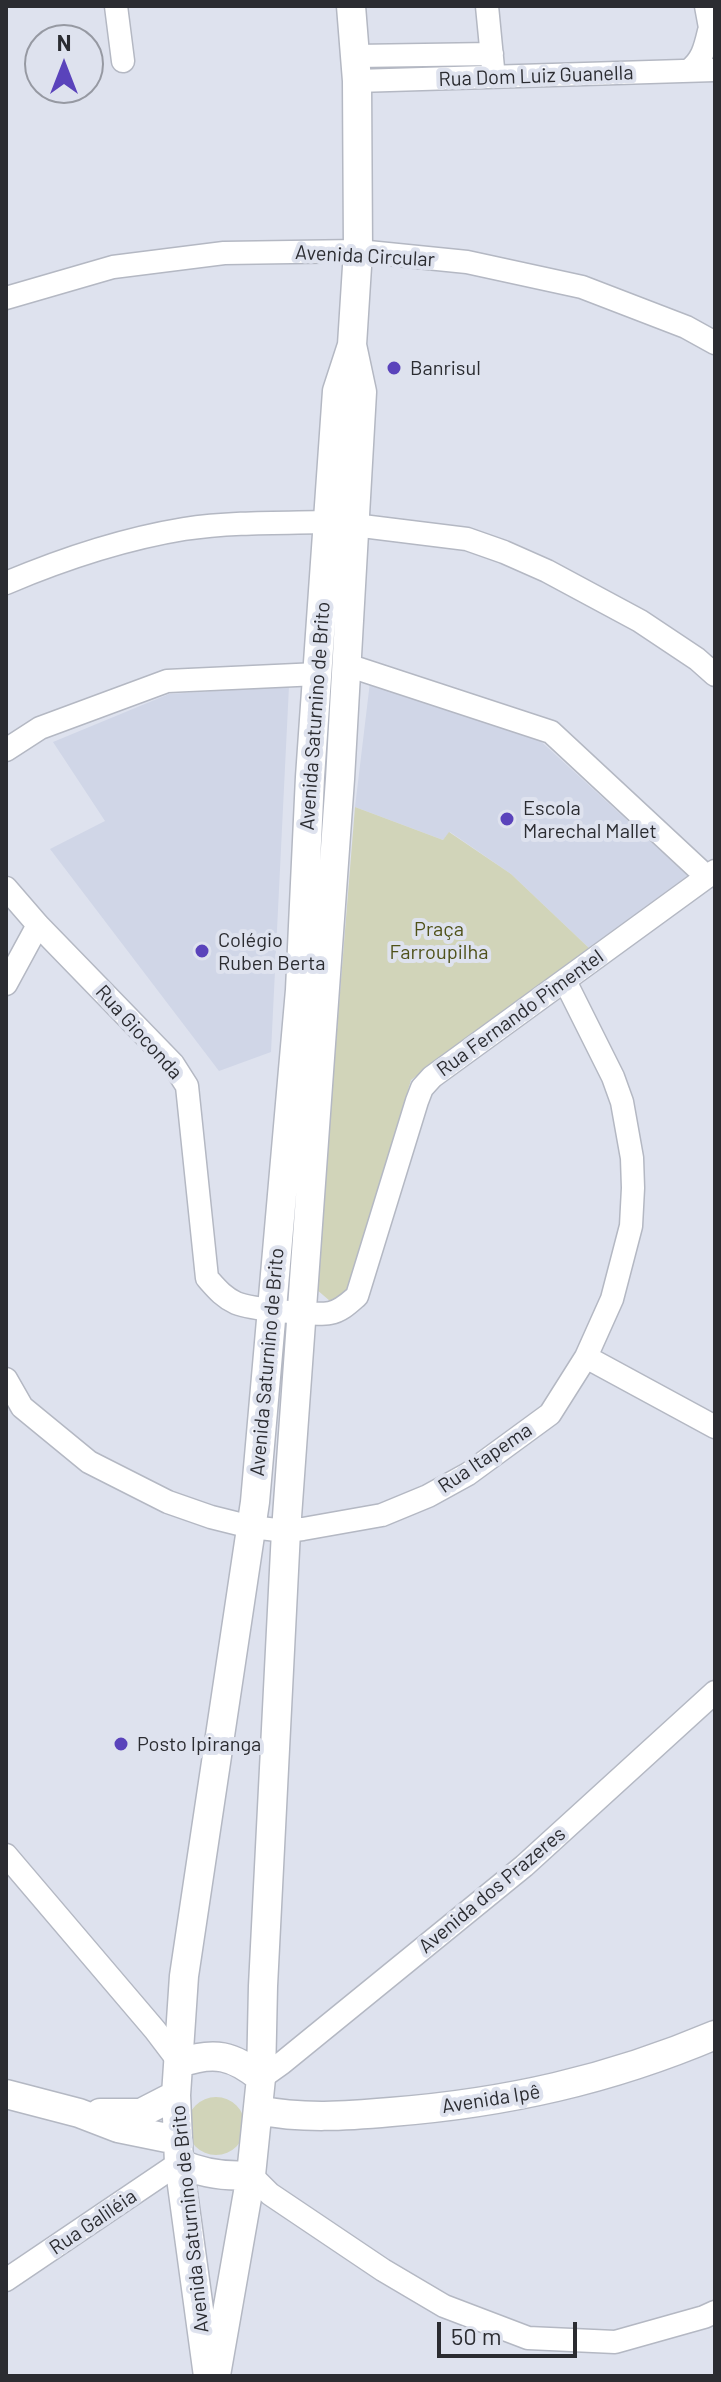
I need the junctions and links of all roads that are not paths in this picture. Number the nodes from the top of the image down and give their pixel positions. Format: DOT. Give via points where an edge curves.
graph roads {
  1 [pos="116,6"];
  2 [pos="351,6"];
  3 [pos="487,6"];
  4 [pos="706,6"];
  5 [pos="712,40"];
  6 [pos="492,54"];
  7 [pos="123,61"];
  8 [pos="356,68"];
  9 [pos="715,70"];
  10 [pos="688,71"];
  11 [pos="494,77"];
  12 [pos="358,251"];
  13 [pos="6,298"];
  14 [pos="715,343"];
  15 [pos="341,523"];
  16 [pos="6,583"];
  17 [pos="318,665"];
  18 [pos="347,665"];
  19 [pos="715,675"];
  20 [pos="6,750"];
  21 [pos="711,874"];
  22 [pos="6,888"];
  23 [pos="38,925"];
  24 [pos="565,981"];
  25 [pos="6,984"];
  26 [pos="271,1310"];
  27 [pos="302,1312"];
  28 [pos="586,1357"];
  29 [pos="6,1379"];
  30 [pos="715,1427"];
  31 [pos="251,1527"];
  32 [pos="286,1531"];
  33 [pos="715,1692"];
  34 [pos="6,1855"];
  35 [pos="715,2035"];
  36 [pos="180,2063"];
  37 [pos="261,2078"];
  38 [pos="6,2094"];
  39 [pos="176,2095"];
  40 [pos="258,2110"];
  41 [pos="79,2113"];
  42 [pos="178,2152"];
  43 [pos="251,2175"];
  44 [pos="6,2280"];
  45 [pos="715,2312"];
  46 [pos="208,2376"];
  47 [pos="215,2376"];
  1 -- 7 [label="street"];
  2 -- 8 [label="main road, Avenida Saturnino de Brito"];
  3 -- 6 [label="street"];
  4 -- 5 [label="street"];
  5 -- 10 [label="street"];
  6 -- 8 [label="street, Rua Dom Luiz Guanella"];
  6 -- 11 [label="street"];
  8 -- 11 [label="street, Rua Dom Luiz Guanella"];
  8 -- 12 [label="main road, Avenida Saturnino de Brito"];
  9 -- 10 [label="street, Rua Dom Luiz Guanella"];
  10 -- 11 [label="street, Rua Dom Luiz Guanella"];
  12 -- 13 [label="street, Avenida Circular" via="224,253 128,265"];
  12 -- 14 [label="street, Avenida Circular" via="467,262 582,287"];
  12 -- 15 [label="main road, Avenida Saturnino de Brito" via="352,345 362,392"];
  15 -- 16 [label="street" via="246,523 183,530 88,553"];
  15 -- 17 [label="main road, Avenida Saturnino de Brito"];
  15 -- 18 [label="main road, Avenida Saturnino de Brito"];
  15 -- 19 [label="street" via="467,539 504,552 640,621"];
  17 -- 18 [label="main road"];
  17 -- 20 [label="street" via="167,681 40,728"];
  17 -- 26 [label="main road, Avenida Saturnino de Brito" via="299,1001"];
  18 -- 21 [label="street" via="551,732"];
  18 -- 27 [label="main road, Avenida Saturnino de Brito"];
  21 -- 24 [label="street, Rua Fernando Pimentel"];
  22 -- 23 [label="street, Rua Gioconda"];
  23 -- 25 [label="street"];
  23 -- 26 [label="street, Rua Gioconda" via="180,1074 187,1086 207,1278 238,1304"];
  24 -- 27 [label="street, Rua Fernando Pimentel" via="422,1088 357,1296 330,1313"];
  24 -- 28 [label="street, Rua Itapema" via="613,1077 632,1158 627,1247 612,1299"];
  26 -- 27 [label="street, Rua Fernando Pimentel"];
  26 -- 31 [label="main road, Avenida Saturnino de Brito"];
  27 -- 32 [label="main road, Avenida Saturnino de Brito"];
  28 -- 30 [label="street"];
  28 -- 32 [label="street, Rua Itapema" via="550,1414 468,1474 382,1515"];
  29 -- 31 [label="street, Rua Itapema" via="22,1407 89,1462 168,1502"];
  31 -- 32 [label="street, Rua Itapema"];
  31 -- 36 [label="main road, Avenida Saturnino de Brito" via="184,1976"];
  32 -- 37 [label="main road, Avenida Saturnino de Brito"];
  33 -- 37 [label="street, Avenida dos Prazeres" via="524,1866"];
  34 -- 36 [label="street"];
  35 -- 40 [label="main road, Avenida Ipê" via="618,2072 490,2101 363,2115 283,2116"];
  36 -- 37 [label="main road" via="221,2057 242,2062"];
  36 -- 39 [label="main road, Avenida Saturnino de Brito"];
  37 -- 40 [label="main road, Avenida Saturnino de Brito"];
  38 -- 41 [label="main road"];
  39 -- 41 [label="main road" via="141,2113"];
  39 -- 42 [label="main road, Avenida Saturnino de Brito"];
  40 -- 43 [label="main road, Avenida Saturnino de Brito"];
  41 -- 42 [label="main road"];
  42 -- 43 [label="main road" via="195,2170"];
  42 -- 44 [label="street, Rua Galiléia"];
  42 -- 46 [label="main road, Avenida Saturnino de Brito"];
  43 -- 45 [label="street" via="270,2194 444,2306 528,2338 615,2342"];
  43 -- 47 [label="main road, Avenida Saturnino de Brito"];
}
